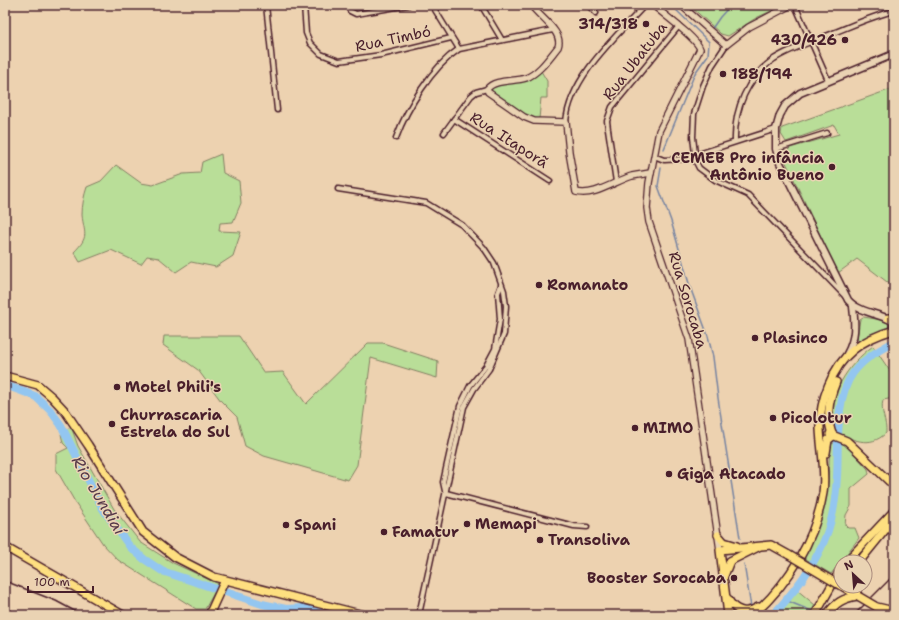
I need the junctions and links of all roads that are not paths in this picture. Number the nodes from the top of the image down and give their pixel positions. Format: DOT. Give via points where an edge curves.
graph roads {
  1 [pos="266,5"];
  2 [pos="304,5"];
  3 [pos="347,5"];
  4 [pos="408,5"];
  5 [pos="432,5"];
  6 [pos="481,5"];
  7 [pos="531,5"];
  8 [pos="588,5"];
  9 [pos="645,5"];
  10 [pos="653,5"];
  11 [pos="682,5"];
  12 [pos="791,5"];
  13 [pos="795,5"];
  14 [pos="894,11"];
  15 [pos="596,13"];
  16 [pos="678,26"];
  17 [pos="553,30"];
  18 [pos="451,38"];
  19 [pos="502,40"];
  20 [pos="811,42"];
  21 [pos="726,45"];
  22 [pos="459,49"];
  23 [pos="894,54"];
  24 [pos="828,80"];
  25 [pos="487,89"];
  26 [pos="277,110"];
  27 [pos="454,119"];
  28 [pos="566,122"];
  29 [pos="776,129"];
  30 [pos="444,133"];
  31 [pos="827,133"];
  32 [pos="396,138"];
  33 [pos="735,141"];
  34 [pos="776,149"];
  35 [pos="654,156"];
  36 [pos="694,156"];
  37 [pos="651,173"];
  38 [pos="550,181"];
  39 [pos="616,182"];
  40 [pos="338,189"];
  41 [pos="848,300"];
  42 [pos="853,307"];
  43 [pos="891,318"];
  44 [pos="893,330"];
  45 [pos="846,357"];
  46 [pos="5,376"];
  47 [pos="822,410"];
  48 [pos="837,437"];
  49 [pos="824,463"];
  50 [pos="894,486"];
  51 [pos="446,493"];
  52 [pos="894,511"];
  53 [pos="894,519"];
  54 [pos="587,527"];
  55 [pos="718,535"];
  56 [pos="764,545"];
  57 [pos="749,546"];
  58 [pos="5,547"];
  59 [pos="720,550"];
  60 [pos="854,554"];
  61 [pos="866,554"];
  62 [pos="721,559"];
  63 [pos="730,561"];
  64 [pos="724,577"];
  65 [pos="833,581"];
  66 [pos="225,582"];
  67 [pos="833,583"];
  68 [pos="855,594"];
  69 [pos="727,596"];
  70 [pos="858,596"];
  71 [pos="769,599"];
  72 [pos="876,607"];
  73 [pos="420,610"];
  74 [pos="894,611"];
  75 [pos="123,615"];
  76 [pos="209,615"];
  77 [pos="364,615"];
  78 [pos="417,615"];
  79 [pos="422,615"];
  80 [pos="728,615"];
  81 [pos="753,615"];
  82 [pos="815,615"];
  83 [pos="827,615"];
  84 [pos="888,615"];
  1 -- 26 [label="street"];
  2 -- 18 [label="street, Rua Timbó" via="306,33 310,43 321,54 339,61 381,55"];
  3 -- 4 [label="street" via="350,11 356,14"];
  5 -- 18 [label="street"];
  6 -- 19 [label="street"];
  7 -- 17 [label="street"];
  8 -- 15 [label="street"];
  9 -- 28 [label="street" via="579,82 567,110"];
  10 -- 16 [label="street"];
  11 -- 21 [label="street"];
  12 -- 21 [label="street" via="750,26"];
  13 -- 20 [label="street"];
  14 -- 20 [label="street"];
  16 -- 35 [label="street, Rua Sorocaba" via="699,46 699,52 659,131"];
  16 -- 39 [label="street, Rua Ubatuba" via="612,108 607,121"];
  17 -- 19 [label="street"];
  17 -- 25 [label="street" via="560,42 558,48 534,73 526,78 493,85"];
  18 -- 22 [label="street"];
  19 -- 22 [label="street"];
  20 -- 24 [label="street"];
  20 -- 33 [label="street" via="775,59 762,69 743,97 737,113"];
  21 -- 36 [label="street" via="712,66 698,101 693,126"];
  22 -- 32 [label="street" via="439,67 411,106"];
  23 -- 24 [label="main road"];
  24 -- 29 [label="main road" via="792,98 780,115"];
  25 -- 27 [label="street" via="471,96"];
  25 -- 28 [label="street" via="494,97 534,121"];
  27 -- 30 [label="street"];
  27 -- 38 [label="street, Rua Itaporã"];
  28 -- 39 [label="street" via="576,192 582,193"];
  29 -- 33 [label="street"];
  29 -- 34 [label="main road"];
  31 -- 34 [label="street"];
  33 -- 36 [label="street"];
  34 -- 41 [label="main road" via="786,177"];
  35 -- 36 [label="street" via="664,160 676,160"];
  35 -- 37 [label="street, Rua Sorocaba"];
  36 -- 41 [label="street" via="699,168 706,174 748,195"];
  37 -- 39 [label="street"];
  37 -- 55 [label="street, Rua Sorocaba" via="647,215 689,340"];
  40 -- 51 [label="street" via="426,203 462,225 484,248 494,263 502,285 506,306 504,334 489,369 464,407"];
  41 -- 42 [label="main road"];
  42 -- 43 [label="main road" via="872,315"];
  42 -- 45 [label="main road" via="855,326"];
  43 -- 44 [label="main road"];
  44 -- 45 [label="main road" via="863,344"];
  44 -- 48 [label="main road" via="891,334 856,353 843,368 833,389 829,410 829,424"];
  45 -- 47 [label="main road" via="838,367 827,391"];
  46 -- 66 [label="main road" via="38,385 65,411 143,532 182,561"];
  47 -- 48 [label="main road" via="825,428"];
  47 -- 49 [label="main road" via="820,429"];
  48 -- 49 [label="main road" via="827,444"];
  48 -- 50 [label="main road" via="847,441"];
  49 -- 71 [label="main road" via="823,492 815,522 801,555"];
  51 -- 54 [label="street" via="574,526"];
  51 -- 73 [label="street"];
  52 -- 60 [label="main road"];
  53 -- 61 [label="main road"];
  55 -- 57 [label="main road" via="729,544"];
  55 -- 59 [label="street, Rua Sorocaba"];
  56 -- 57 [label="main road"];
  56 -- 63 [label="main road"];
  56 -- 65 [label="main road, bridge" via="777,548"];
  57 -- 59 [label="main road"];
  58 -- 75 [label="main road"];
  59 -- 62 [label="main road, Rua Sorocaba"];
  62 -- 63 [label="main road"];
  62 -- 64 [label="main road, Rua Sorocaba"];
  63 -- 64 [label="main road"];
  64 -- 69 [label="main road, Rua Sorocaba"];
  66 -- 76 [label="main road"];
  66 -- 77 [label="main road"];
  67 -- 82 [label="main road"];
  68 -- 70 [label="main road"];
  69 -- 71 [label="main road" via="733,606 745,612 753,610"];
  69 -- 80 [label="main road, Rua Sorocaba"];
  70 -- 72 [label="main road, bridge"];
  70 -- 83 [label="main road" via="840,601"];
  71 -- 81 [label="main road"];
  72 -- 74 [label="main road"];
  72 -- 84 [label="main road"];
  73 -- 78 [label="street"];
  73 -- 79 [label="street"];
}
